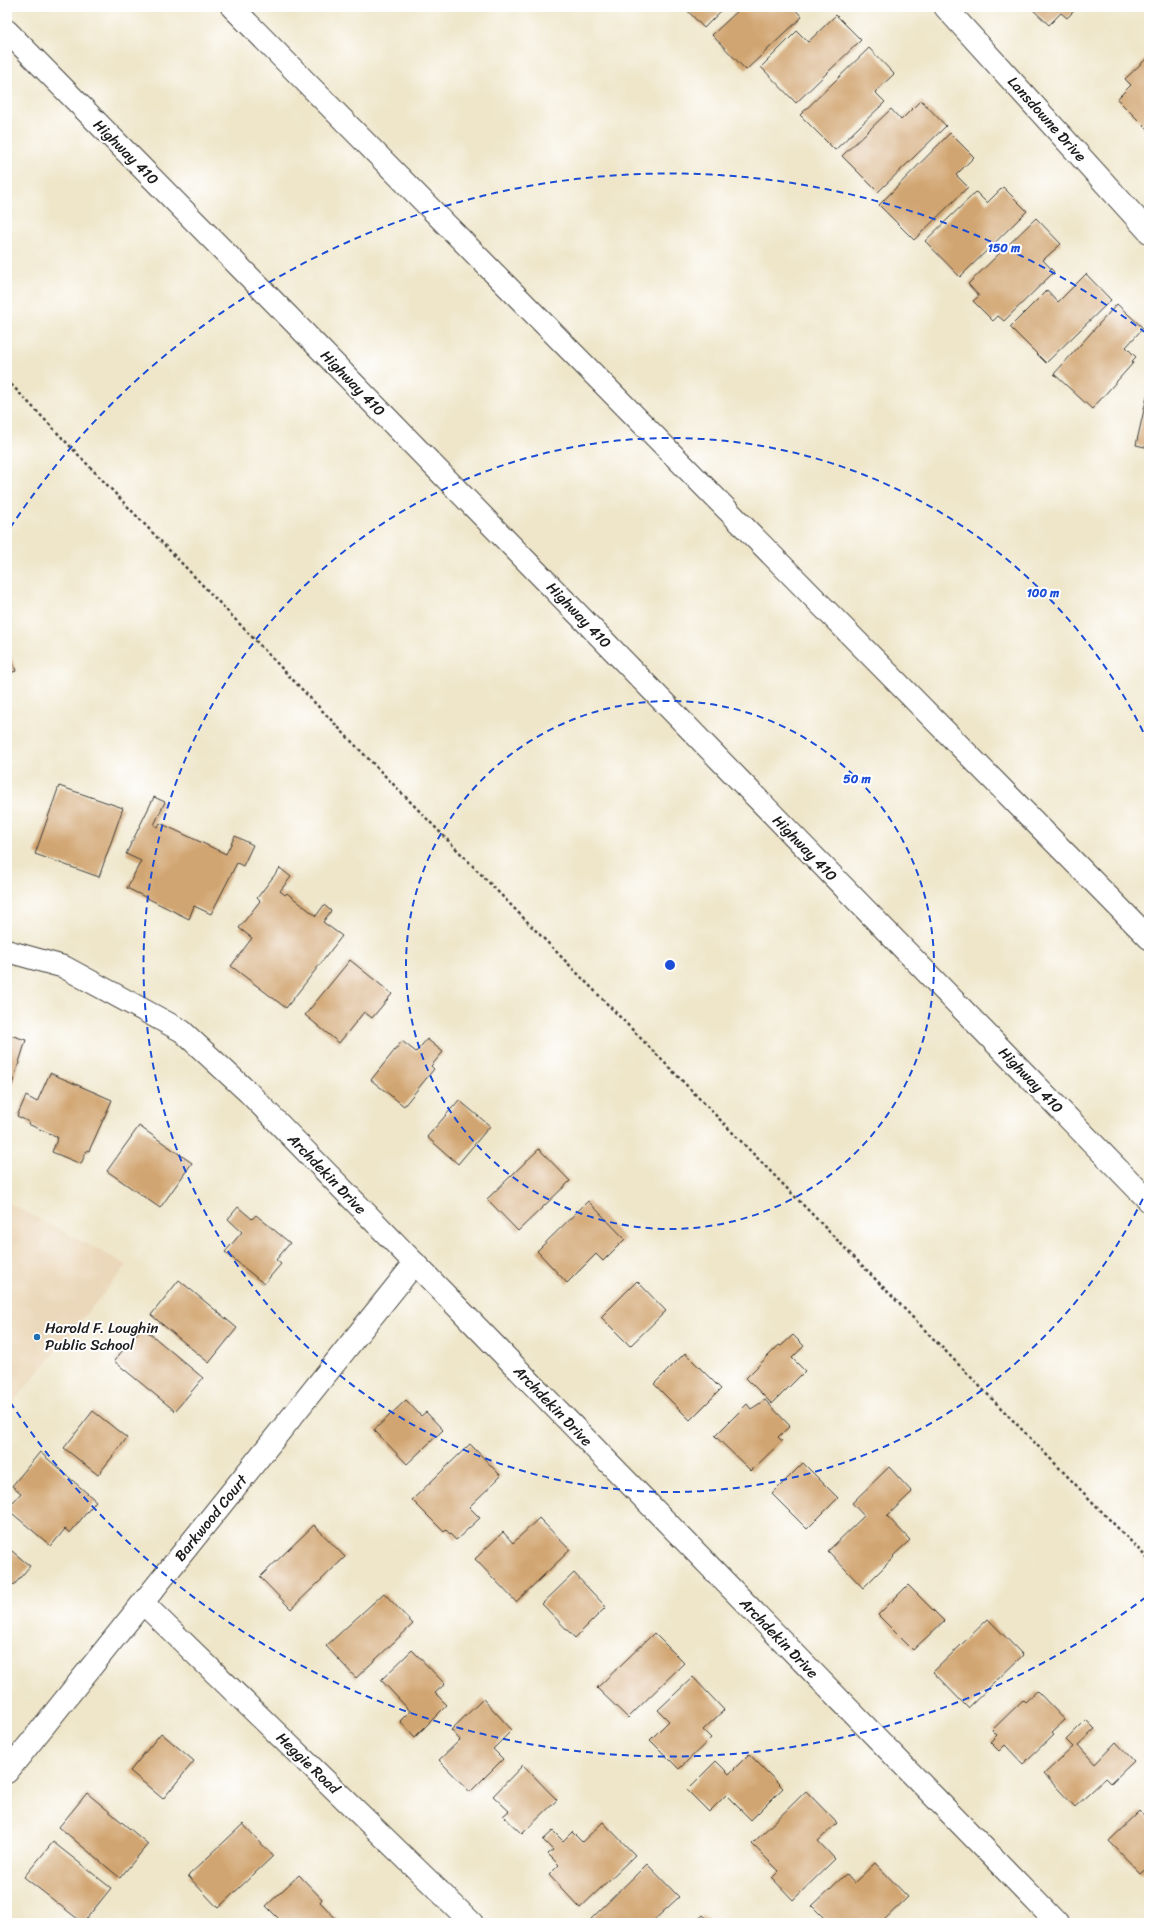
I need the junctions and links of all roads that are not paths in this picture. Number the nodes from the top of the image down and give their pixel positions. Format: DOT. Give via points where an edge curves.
graph roads {
  1 [pos="232,7"];
  2 [pos="945,7"];
  3 [pos="7,31"];
  4 [pos="1149,232"];
  5 [pos="1149,938"];
  6 [pos="7,951"];
  7 [pos="1149,1201"];
  8 [pos="415,1263"];
  9 [pos="144,1604"];
  10 [pos="7,1772"];
  11 [pos="472,1923"];
  12 [pos="1056,1923"];
  1 -- 5 [label="main road"];
  2 -- 4 [label="main road, Lansdowne Drive"];
  3 -- 7 [label="main road, Highway 410"];
  6 -- 8 [label="main road, Archdekin Drive" via="64,967 182,1031 249,1093"];
  8 -- 9 [label="main road, Barkwood Court"];
  8 -- 12 [label="main road, Archdekin Drive"];
  9 -- 10 [label="main road, Barkwood Court"];
  9 -- 11 [label="main road, Heggie Road"];
}
